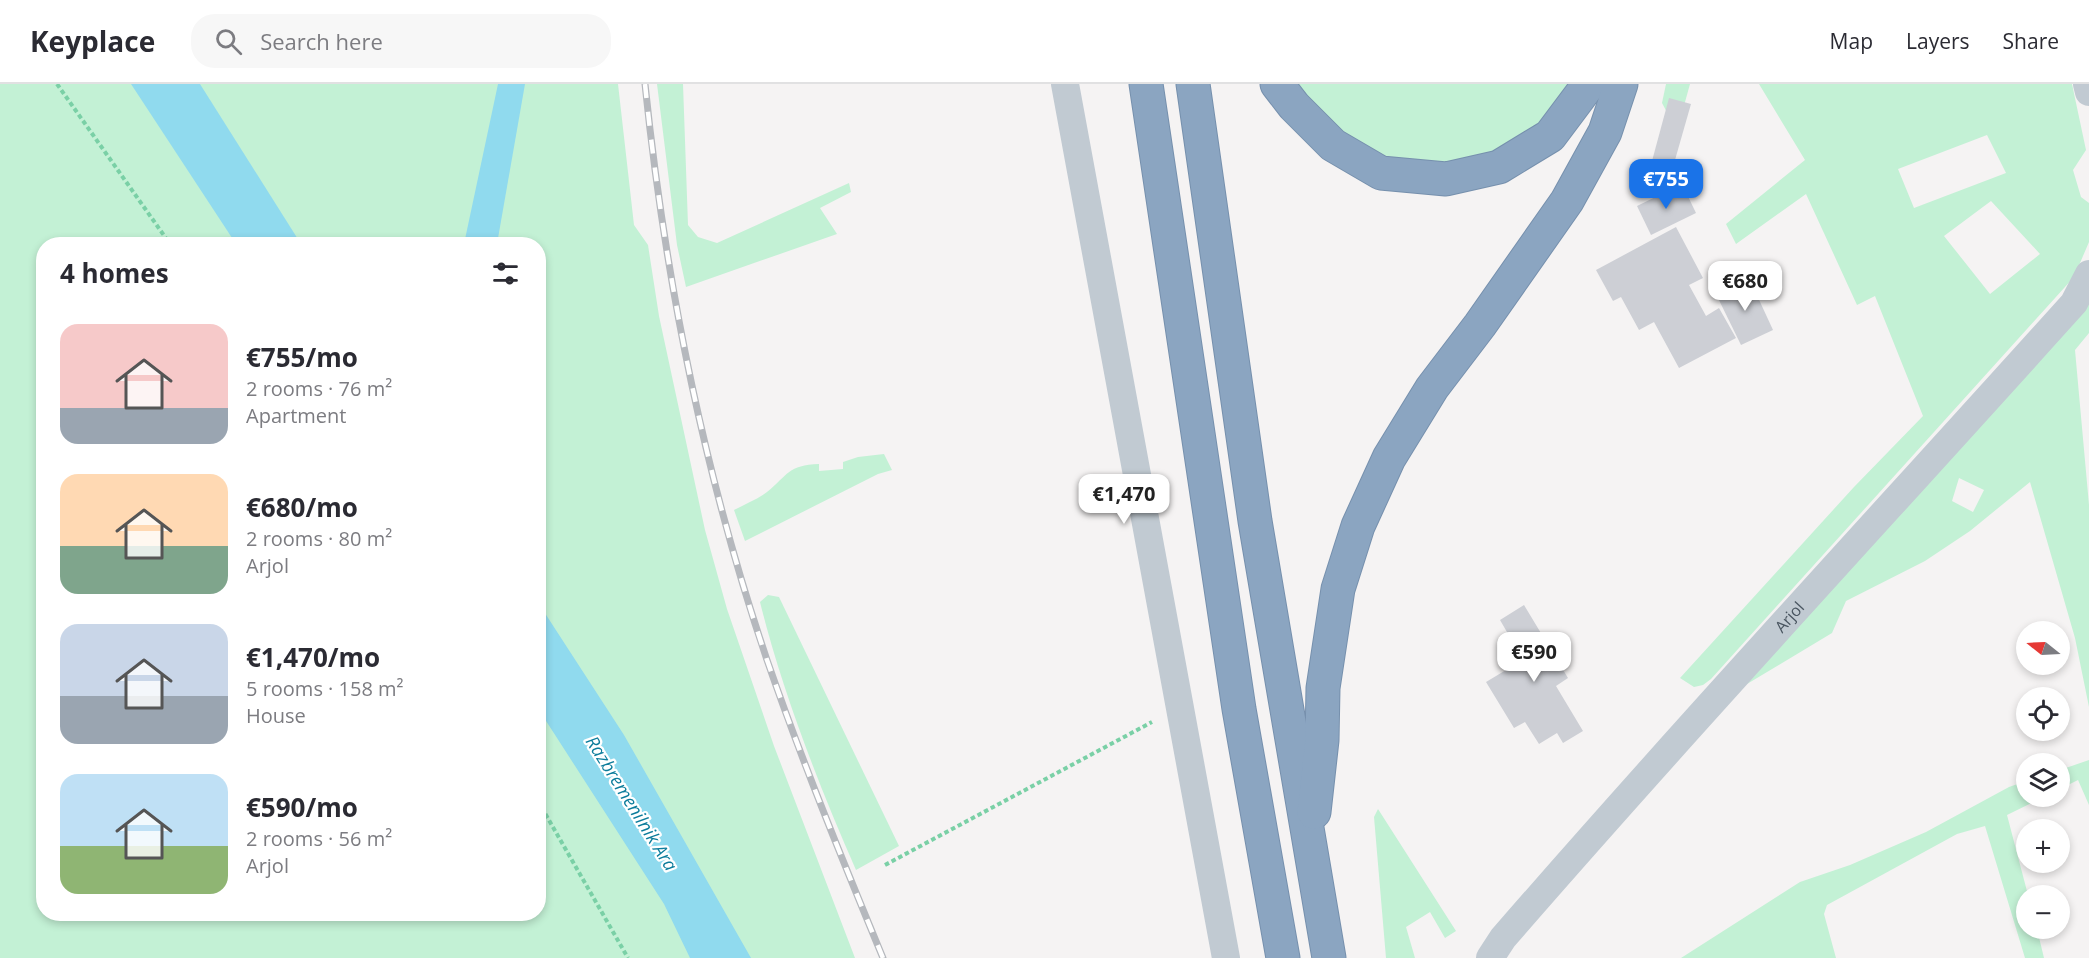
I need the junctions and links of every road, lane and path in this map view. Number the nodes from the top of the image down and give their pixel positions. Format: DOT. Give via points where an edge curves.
graph roads {
  1 [pos="57,84"];
  2 [pos="1065,84"];
  3 [pos="1146,84"];
  4 [pos="1194,84"];
  5 [pos="1277,84"];
  6 [pos="1589,84"];
  7 [pos="1621,84"];
  8 [pos="2087,84"];
  9 [pos="2089,92"];
  10 [pos="165,237"];
  11 [pos="2089,274"];
  12 [pos="1182,706"];
  13 [pos="546,815"];
  14 [pos="1310,853"];
  15 [pos="885,865"];
  16 [pos="628,958"];
  17 [pos="1226,958"];
  18 [pos="1283,958"];
  19 [pos="1329,958"];
  20 [pos="1490,958"];
  1 -- 10 [label="path"];
  2 -- 12 [label="street"];
  3 -- 18 [label="highway" via="1239,709"];
  4 -- 14 [label="highway" via="1255,520"];
  5 -- 6 [label="highway" via="1333,145 1382,173 1446,179 1499,167 1551,136"];
  7 -- 14 [label="highway" via="1605,132 1567,201 1432,388 1389,458 1358,526 1338,589 1323,688 1322,740"];
  8 -- 9 [label="street"];
  11 -- 20 [label="street, Arjol" via="2074,303 1617,806"];
  12 -- 15 [label="path"];
  12 -- 17 [label="street"];
  13 -- 16 [label="path"];
  14 -- 19 [label="highway"];
}
